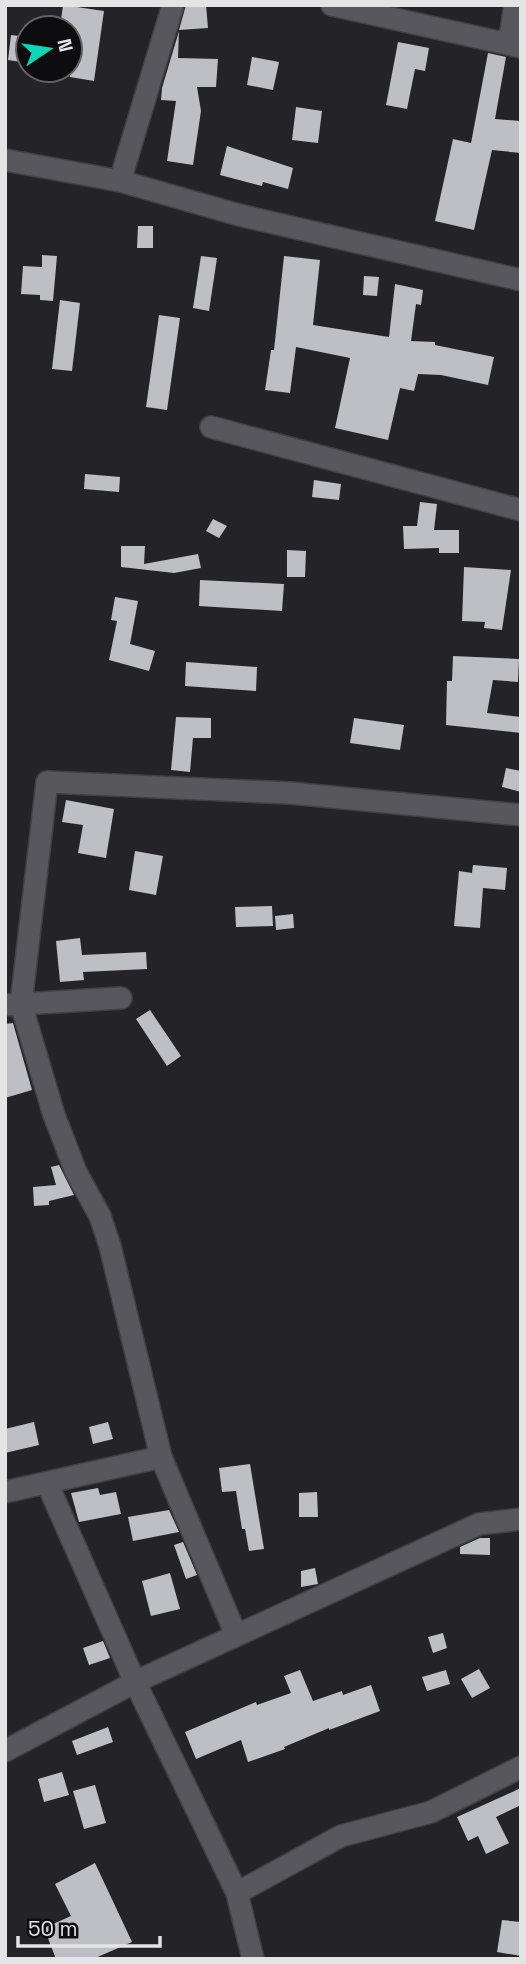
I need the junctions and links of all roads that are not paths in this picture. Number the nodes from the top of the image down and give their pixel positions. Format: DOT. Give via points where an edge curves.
graph roads {
  1 [pos="173,5"];
  2 [pos="331,5"];
  3 [pos="514,5"];
  4 [pos="515,45"];
  5 [pos="5,160"];
  6 [pos="120,181"];
  7 [pos="521,280"];
  8 [pos="211,427"];
  9 [pos="521,510"];
  10 [pos="521,814"];
  11 [pos="121,998"];
  12 [pos="13,1005"];
  13 [pos="161,1457"];
  14 [pos="47,1483"];
  15 [pos="5,1492"];
  16 [pos="521,1519"];
  17 [pos="236,1635"];
  18 [pos="135,1682"];
  19 [pos="5,1751"];
  20 [pos="521,1766"];
  21 [pos="237,1893"];
  22 [pos="253,1959"];
  1 -- 6 [label="street"];
  2 -- 4 [label="street"];
  3 -- 4 [label="street"];
  5 -- 6 [label="street"];
  6 -- 7 [label="street" via="239,215"];
  8 -- 9 [label="street"];
  10 -- 12 [label="street" via="290,793 47,782"];
  11 -- 12 [label="street"];
  12 -- 13 [label="street" via="76,1172 110,1246"];
  13 -- 14 [label="street"];
  13 -- 17 [label="street"];
  14 -- 15 [label="street"];
  14 -- 18 [label="street"];
  16 -- 17 [label="street" via="479,1524"];
  17 -- 18 [label="street"];
  18 -- 19 [label="street"];
  18 -- 21 [label="street"];
  20 -- 21 [label="street" via="431,1812 341,1836"];
  21 -- 22 [label="street"];
}
